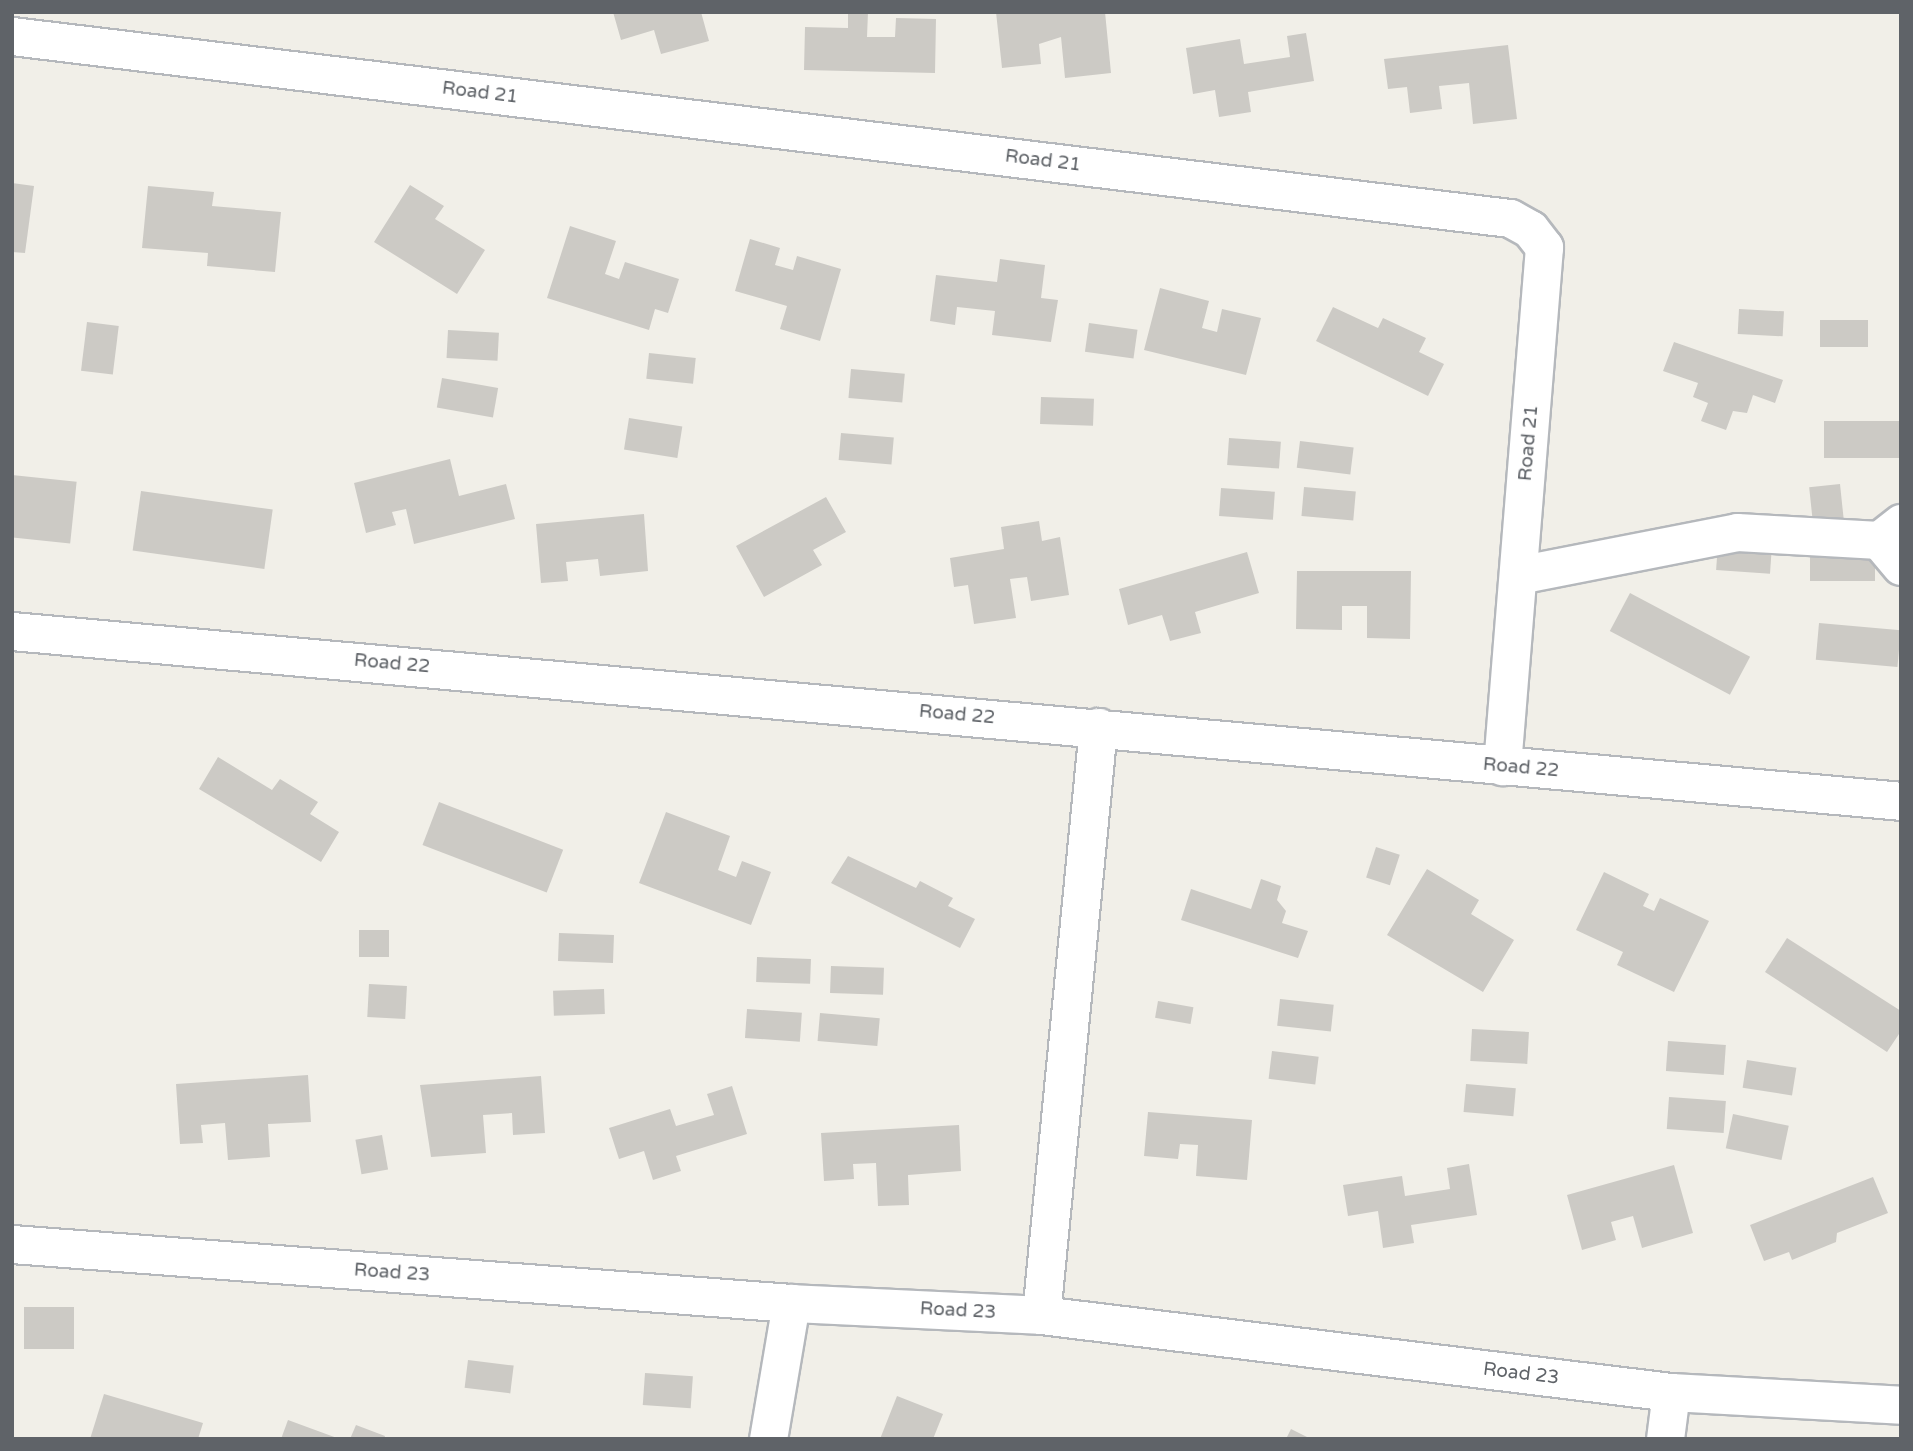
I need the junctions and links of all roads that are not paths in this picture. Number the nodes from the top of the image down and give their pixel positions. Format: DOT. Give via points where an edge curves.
graph roads {
  1 [pos="12,36"];
  2 [pos="1893,543"];
  3 [pos="1518,575"];
  4 [pos="12,631"];
  5 [pos="1098,727"];
  6 [pos="1502,766"];
  7 [pos="1901,801"];
  8 [pos="12,1244"];
  9 [pos="791,1303"];
  10 [pos="1041,1315"];
  11 [pos="1671,1392"];
  12 [pos="1901,1405"];
  13 [pos="768,1439"];
  14 [pos="1665,1439"];
  1 -- 3 [label="street, Road 21" via="1510,218 1530,229 1544,247"];
  2 -- 3 [label="street" via="1737,532"];
  3 -- 6 [label="street, Road 21"];
  4 -- 5 [label="street, Road 22"];
  5 -- 6 [label="street, Road 22"];
  5 -- 10 [label="street"];
  6 -- 7 [label="street, Road 22"];
  8 -- 9 [label="street, Road 23"];
  9 -- 10 [label="street, Road 23"];
  9 -- 13 [label="street"];
  10 -- 11 [label="street, Road 23"];
  11 -- 12 [label="street, Road 23"];
  11 -- 14 [label="street"];
}
